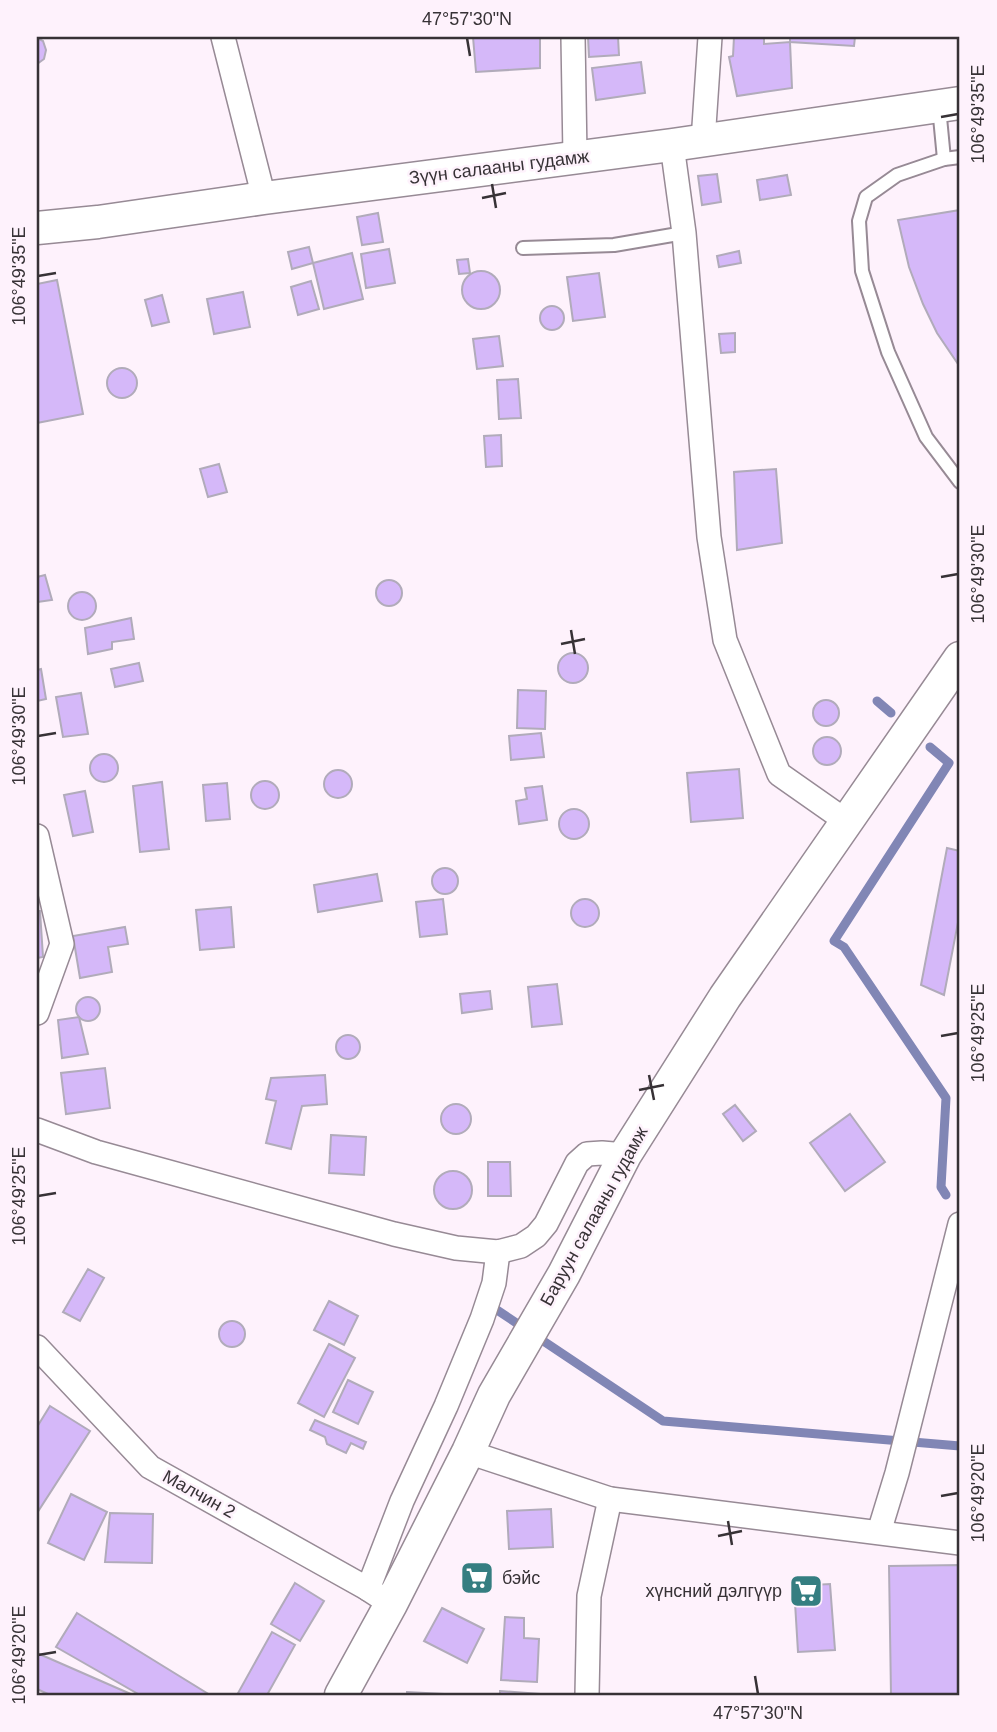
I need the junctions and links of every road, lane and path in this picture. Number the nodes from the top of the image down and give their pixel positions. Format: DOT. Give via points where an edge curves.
graph roads {
  1 [pos="223,37"];
  2 [pos="573,37"];
  3 [pos="710,37"];
  4 [pos="949,105"];
  5 [pos="703,141"];
  6 [pos="672,145"];
  7 [pos="575,156"];
  8 [pos="960,157"];
  9 [pos="944,159"];
  10 [pos="264,198"];
  11 [pos="37,228"];
  12 [pos="684,233"];
  13 [pos="523,248"];
  14 [pos="960,482"];
  15 [pos="960,658"];
  16 [pos="846,821"];
  17 [pos="37,836"];
  18 [pos="37,1013"];
  19 [pos="37,1129"];
  20 [pos="625,1155"];
  21 [pos="960,1224"];
  22 [pos="498,1252"];
  23 [pos="37,1347"];
  24 [pos="468,1452"];
  25 [pos="610,1499"];
  26 [pos="879,1532"];
  27 [pos="960,1543"];
  28 [pos="380,1596"];
  29 [pos="341,1695"];
  30 [pos="587,1695"];
  1 -- 10 [label="street"];
  2 -- 7 [label="street"];
  3 -- 5 [label="street"];
  4 -- 5 [label="main road, Зүүн салааны гудамж"];
  4 -- 9 [label="lane"];
  5 -- 6 [label="main road, Зүүн салааны гудамж"];
  6 -- 7 [label="main road, Зүүн салааны гудамж"];
  6 -- 12 [label="street"];
  7 -- 10 [label="main road, Зүүн салааны гудамж"];
  8 -- 9 [label="lane"];
  9 -- 14 [label="lane" via="897,175 866,197 859,221 862,271 888,352 926,437"];
  10 -- 11 [label="main road, Зүүн салааны гудамж"];
  12 -- 13 [label="lane" via="614,245"];
  12 -- 16 [label="street" via="709,537 724,640 779,774"];
  15 -- 16 [label="main road, Баруун салааны гудамж"];
  16 -- 20 [label="main road, Баруун салааны гудамж" via="725,997"];
  17 -- 18 [label="street" via="62,944"];
  19 -- 22 [label="street" via="96,1152 394,1234"];
  20 -- 22 [label="street" via="587,1154 577,1163 536,1236"];
  20 -- 24 [label="main road, Баруун салааны гудамж" via="494,1395"];
  21 -- 26 [label="street"];
  22 -- 28 [label="street" via="482,1319 402,1501"];
  23 -- 28 [label="street, Малчин 2" via="150,1466"];
  24 -- 25 [label="street"];
  24 -- 28 [label="main road, Баруун салааны гудамж"];
  25 -- 26 [label="street"];
  25 -- 30 [label="street" via="589,1597"];
  26 -- 27 [label="street"];
  28 -- 29 [label="main road, Баруун салааны гудамж"];
}
